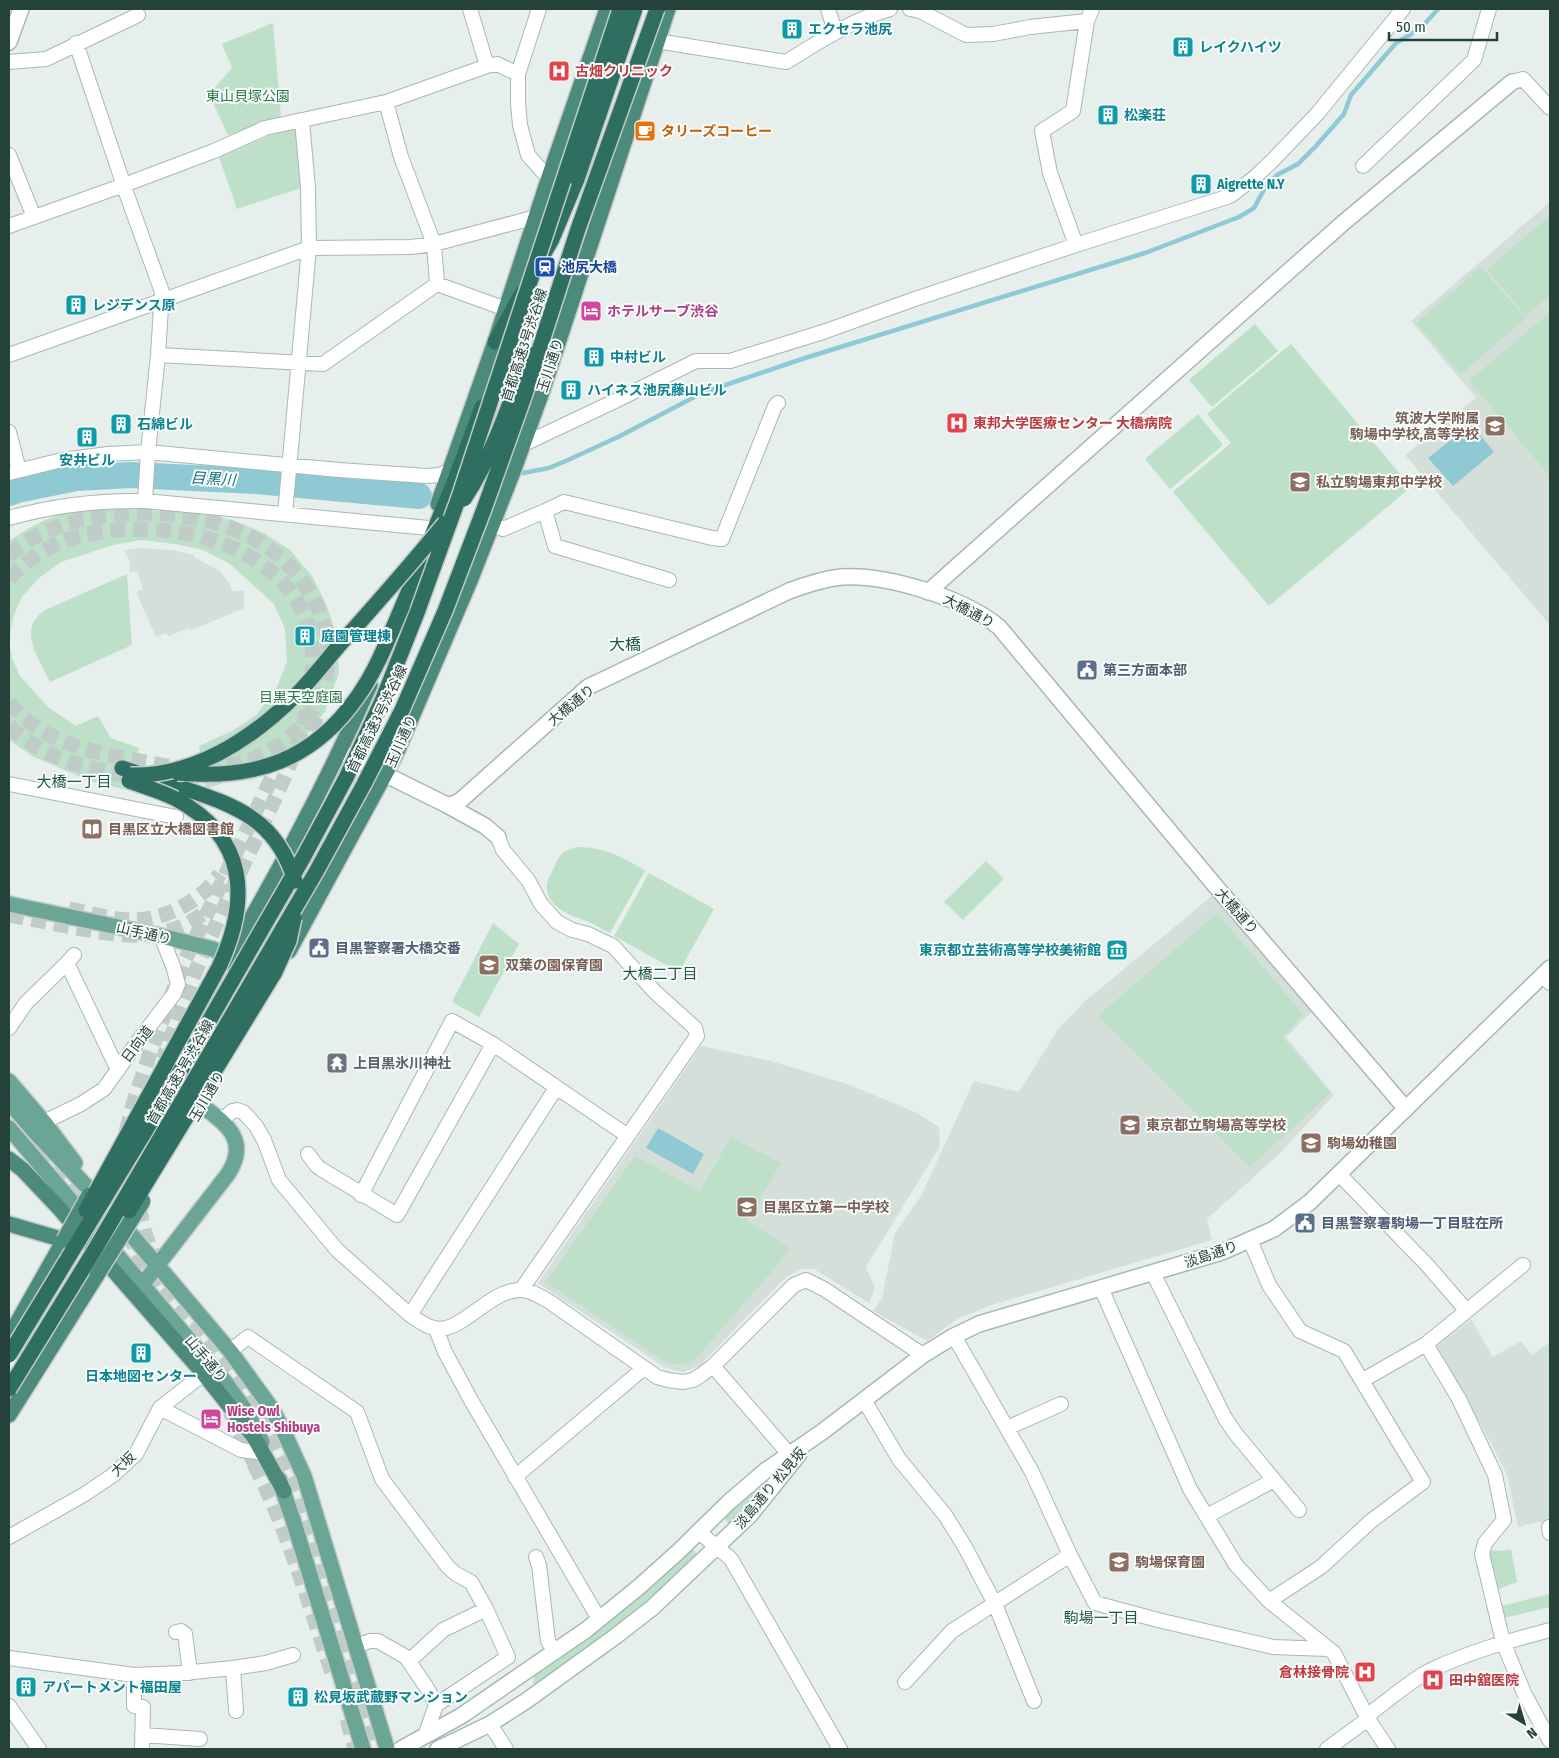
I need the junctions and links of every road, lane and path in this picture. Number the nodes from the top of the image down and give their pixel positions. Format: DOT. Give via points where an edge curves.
graph roads {
  1 [pos="21,9"];
  2 [pos="470,9"];
  3 [pos="539,9"];
  4 [pos="607,9"];
  5 [pos="620,9"];
  6 [pos="635,9"];
  7 [pos="657,9"];
  8 [pos="668,9"];
  9 [pos="828,9"];
  10 [pos="890,9"];
  11 [pos="910,9"];
  12 [pos="1402,9"];
  13 [pos="1488,9"];
  14 [pos="138,15"];
  15 [pos="1090,15"];
  16 [pos="835,31"];
  17 [pos="657,40"];
  18 [pos="9,42"];
  19 [pos="76,43"];
  20 [pos="9,62"];
  21 [pos="487,66"];
  22 [pos="518,74"];
  23 [pos="1512,82"];
  24 [pos="386,102"];
  25 [pos="1550,108"];
  26 [pos="302,121"];
  27 [pos="9,156"];
  28 [pos="1363,166"];
  29 [pos="550,174"];
  30 [pos="124,185"];
  31 [pos="34,217"];
  32 [pos="536,217"];
  33 [pos="9,226"];
  34 [pos="578,230"];
  35 [pos="434,244"];
  36 [pos="1076,245"];
  37 [pos="309,248"];
  38 [pos="437,284"];
  39 [pos="161,300"];
  40 [pos="512,314"];
  41 [pos="495,342"];
  42 [pos="9,355"];
  43 [pos="158,356"];
  44 [pos="298,363"];
  45 [pos="778,402"];
  46 [pos="9,432"];
  47 [pos="524,444"];
  48 [pos="148,456"];
  49 [pos="288,469"];
  50 [pos="450,470"];
  51 [pos="14,472"];
  52 [pos="145,496"];
  53 [pos="545,510"];
  54 [pos="285,511"];
  55 [pos="9,518"];
  56 [pos="492,524"];
  57 [pos="430,525"];
  58 [pos="669,580"];
  59 [pos="928,592"];
  60 [pos="340,752"];
  61 [pos="386,774"];
  62 [pos="127,775"];
  63 [pos="9,784"];
  64 [pos="447,805"];
  65 [pos="176,817"];
  66 [pos="498,837"];
  67 [pos="9,904"];
  68 [pos="160,936"];
  69 [pos="229,957"];
  70 [pos="1548,976"];
  71 [pos="274,980"];
  72 [pos="9,1028"];
  73 [pos="493,1044"];
  74 [pos="118,1070"];
  75 [pos="9,1081"];
  76 [pos="556,1088"];
  77 [pos="9,1102"];
  78 [pos="202,1106"];
  79 [pos="1406,1109"];
  80 [pos="218,1118"];
  81 [pos="9,1128"];
  82 [pos="40,1128"];
  83 [pos="628,1136"];
  84 [pos="308,1154"];
  85 [pos="9,1159"];
  86 [pos="1339,1174"];
  87 [pos="361,1195"];
  88 [pos="9,1224"];
  89 [pos="64,1240"];
  90 [pos="1250,1240"];
  91 [pos="1523,1265"];
  92 [pos="157,1266"];
  93 [pos="61,1269"];
  94 [pos="1153,1273"];
  95 [pos="143,1284"];
  96 [pos="1101,1288"];
  97 [pos="521,1290"];
  98 [pos="1466,1310"];
  99 [pos="410,1315"];
  100 [pos="436,1329"];
  101 [pos="954,1336"];
  102 [pos="9,1337"];
  103 [pos="1426,1344"];
  104 [pos="230,1351"];
  105 [pos="923,1354"];
  106 [pos="9,1355"];
  107 [pos="713,1366"];
  108 [pos="644,1368"];
  109 [pos="208,1370"];
  110 [pos="1362,1380"];
  111 [pos="9,1390"];
  112 [pos="864,1400"];
  113 [pos="1061,1404"];
  114 [pos="160,1408"];
  115 [pos="9,1415"];
  116 [pos="1007,1428"];
  117 [pos="810,1441"];
  118 [pos="264,1453"];
  119 [pos="790,1454"];
  120 [pos="515,1476"];
  121 [pos="1274,1480"];
  122 [pos="284,1491"];
  123 [pos="1299,1510"];
  124 [pos="1207,1516"];
  125 [pos="699,1532"];
  126 [pos="9,1537"];
  127 [pos="716,1547"];
  128 [pos="1070,1555"];
  129 [pos="536,1557"];
  130 [pos="1269,1601"];
  131 [pos="995,1604"];
  132 [pos="486,1609"];
  133 [pos="599,1619"];
  134 [pos="1550,1630"];
  135 [pos="176,1632"];
  136 [pos="1503,1642"];
  137 [pos="356,1646"];
  138 [pos="1328,1649"];
  139 [pos="554,1652"];
  140 [pos="293,1655"];
  141 [pos="9,1658"];
  142 [pos="408,1661"];
  143 [pos="233,1668"];
  144 [pos="190,1673"];
  145 [pos="134,1674"];
  146 [pos="905,1682"];
  147 [pos="1034,1701"];
  148 [pos="436,1705"];
  149 [pos="9,1706"];
  150 [pos="236,1712"];
  151 [pos="1368,1719"];
  152 [pos="490,1724"];
  153 [pos="425,1736"];
  154 [pos="200,1739"];
  155 [pos="1550,1741"];
  156 [pos="142,1742"];
  157 [pos="39,1749"];
  158 [pos="363,1749"];
  159 [pos="387,1749"];
  160 [pos="401,1749"];
  161 [pos="438,1749"];
  162 [pos="506,1749"];
  163 [pos="840,1749"];
  164 [pos="1327,1749"];
  165 [pos="1388,1749"];
  1 -- 18 [label="street"];
  2 -- 21 [label="street"];
  3 -- 22 [label="street"];
  4 -- 29 [label="highway"];
  5 -- 40 [label="highway, 首都高速3号渋谷線, bridge"];
  6 -- 41 [label="highway, bridge" via="577,179 552,239"];
  7 -- 34 [label="highway, 首都高速3号渋谷線, bridge"];
  8 -- 17 [label="highway, 玉川通り"];
  9 -- 16 [label="street"];
  10 -- 16 [label="street"];
  11 -- 15 [label="street" via="966,35 993,34"];
  12 -- 36 [label="street" via="1317,114 1266,166 1230,196"];
  13 -- 28 [label="street" via="1474,60"];
  14 -- 19 [label="street"];
  15 -- 36 [label="street" via="1073,111 1042,131 1050,172"];
  16 -- 17 [label="street" via="786,62"];
  17 -- 47 [label="highway, 玉川通り"];
  19 -- 20 [label="street" via="46,59"];
  19 -- 30 [label="street"];
  21 -- 22 [label="street" via="497,64"];
  21 -- 24 [label="street"];
  22 -- 29 [label="street" via="520,125 528,155"];
  23 -- 25 [label="street" via="1523,78"];
  23 -- 59 [label="street" via="1343,223"];
  24 -- 26 [label="street"];
  24 -- 35 [label="street" via="401,157"];
  26 -- 30 [label="street" via="265,128"];
  26 -- 37 [label="street"];
  27 -- 31 [label="street"];
  29 -- 32 [label="highway"];
  30 -- 31 [label="street"];
  30 -- 39 [label="street" via="162,292"];
  31 -- 33 [label="street"];
  32 -- 35 [label="street"];
  32 -- 40 [label="highway"];
  34 -- 62 [label="highway, bridge" via="488,458 446,522 297,694 264,724 233,746 197,763 164,773"];
  34 -- 111 [label="highway, 首都高速3号渋谷線, bridge" via="484,508 445,612 402,710 316,872 94,1252"];
  35 -- 37 [label="street"];
  35 -- 38 [label="street"];
  36 -- 47 [label="street" via="730,361 696,361"];
  37 -- 39 [label="street"];
  37 -- 44 [label="street"];
  38 -- 40 [label="street"];
  38 -- 44 [label="street" via="323,364"];
  39 -- 42 [label="street"];
  39 -- 43 [label="street"];
  40 -- 41 [label="highway"];
  40 -- 62 [label="highway, bridge" via="452,485 389,636 367,682 337,722 299,753 258,770 201,775"];
  40 -- 93 [label="highway, 首都高速3号渋谷線, bridge" via="474,453 417,613 382,701 346,778 152,1120"];
  41 -- 50 [label="highway"];
  43 -- 44 [label="street"];
  43 -- 48 [label="street"];
  44 -- 49 [label="street"];
  45 -- 53 [label="street" via="722,539 564,502"];
  46 -- 51 [label="street"];
  47 -- 56 [label="highway, 玉川通り"];
  48 -- 49 [label="street"];
  48 -- 51 [label="street" via="99,455"];
  48 -- 52 [label="street"];
  49 -- 50 [label="street" via="435,476"];
  49 -- 54 [label="street"];
  50 -- 57 [label="highway"];
  52 -- 54 [label="street"];
  52 -- 55 [label="street" via="77,503"];
  53 -- 56 [label="street" via="503,529"];
  53 -- 58 [label="street" via="555,546"];
  54 -- 57 [label="street"];
  56 -- 61 [label="highway, 玉川通り"];
  57 -- 60 [label="highway" via="371,684"];
  59 -- 64 [label="street, 大橋通り" via="862,577 840,577 789,591 588,687 461,800"];
  59 -- 79 [label="street, 大橋通り" via="988,618 999,627"];
  60 -- 61 [label="street"];
  60 -- 69 [label="highway" via="291,849"];
  61 -- 64 [label="street"];
  61 -- 71 [label="highway, 玉川通り"];
  62 -- 93 [label="highway, bridge" via="175,798 212,827 235,865 239,891 237,913 219,967 84,1215"];
  62 -- 111 [label="highway, bridge" via="228,804 266,829 280,846 295,882 293,925 272,978 165,1154 69,1306"];
  63 -- 65 [label="street"];
  64 -- 66 [label="street"];
  66 -- 83 [label="street" via="541,904 557,922 613,946 654,992 695,1028 698,1036"];
  67 -- 68 [label="main road, 山手通り"];
  68 -- 69 [label="main road, 山手通り"];
  68 -- 74 [label="street, 日向道" via="178,984"];
  69 -- 71 [label="main road, 山手通り"];
  69 -- 89 [label="highway, bridge"];
  70 -- 79 [label="street, 淡島通り"];
  71 -- 78 [label="highway, 玉川通り"];
  72 -- 74 [label="street" via="26,1003 71,959"];
  73 -- 76 [label="street"];
  73 -- 87 [label="street" via="397,1215"];
  73 -- 87 [label="street" via="452,1021"];
  74 -- 82 [label="street, 日向道" via="104,1089"];
  75 -- 82 [label="main road"];
  76 -- 83 [label="street"];
  76 -- 99 [label="street"];
  77 -- 82 [label="main road"];
  78 -- 80 [label="main road"];
  78 -- 115 [label="highway, 玉川通り, bridge"];
  79 -- 86 [label="street, 淡島通り"];
  80 -- 92 [label="main road" via="236,1141 236,1158 228,1174"];
  80 -- 99 [label="street" via="237,1110 248,1117 264,1140 279,1180 337,1250"];
  81 -- 95 [label="main road, 山手通り"];
  82 -- 92 [label="main road, 山手通り"];
  83 -- 97 [label="street"];
  84 -- 87 [label="street" via="317,1166"];
  85 -- 109 [label="highway" via="48,1196"];
  86 -- 90 [label="street, 淡島通り" via="1296,1214"];
  86 -- 98 [label="street"];
  88 -- 89 [label="highway"];
  89 -- 102 [label="highway"];
  90 -- 94 [label="street, 淡島通り"];
  90 -- 110 [label="street" via="1269,1285 1300,1331 1344,1351"];
  91 -- 98 [label="street"];
  92 -- 95 [label="main road"];
  92 -- 104 [label="main road, 山手通り"];
  93 -- 106 [label="highway, 首都高速3号渋谷線, bridge"];
  94 -- 96 [label="street, 淡島通り"];
  94 -- 121 [label="street" via="1225,1418"];
  95 -- 109 [label="main road, 山手通り"];
  96 -- 101 [label="street, 淡島通り" via="979,1324"];
  96 -- 124 [label="street" via="1190,1489"];
  97 -- 100 [label="street" via="503,1293 450,1327"];
  97 -- 108 [label="street" via="550,1302"];
  98 -- 103 [label="street"];
  99 -- 100 [label="street"];
  100 -- 120 [label="street" via="444,1352"];
  101 -- 105 [label="street, 淡島通り"];
  101 -- 116 [label="street"];
  103 -- 110 [label="street"];
  103 -- 136 [label="street" via="1459,1400 1495,1475 1504,1520 1485,1543 1482,1554"];
  104 -- 132 [label="street" via="248,1337 357,1412 382,1479 448,1567 471,1582"];
  104 -- 137 [label="main road, 山手通り" via="272,1409 295,1454"];
  105 -- 107 [label="street" via="806,1280 794,1285"];
  105 -- 112 [label="street, 淡島通り"];
  107 -- 108 [label="street" via="693,1380 683,1382 658,1377"];
  107 -- 119 [label="street"];
  108 -- 120 [label="street"];
  109 -- 114 [label="street, 大坂"];
  109 -- 118 [label="highway"];
  109 -- 122 [label="main road, 山手通り" via="236,1396 254,1424"];
  110 -- 130 [label="street" via="1423,1482 1371,1521 1321,1567"];
  112 -- 117 [label="street, 淡島通り"];
  112 -- 131 [label="street" via="900,1459 965,1547"];
  113 -- 116 [label="street"];
  114 -- 118 [label="street" via="241,1450"];
  114 -- 126 [label="street, 大坂" via="136,1454 113,1475"];
  116 -- 128 [label="street" via="1032,1472"];
  117 -- 119 [label="street, 淡島通り 松見坂"];
  117 -- 127 [label="street, 淡島通り 松見坂" via="750,1515"];
  118 -- 122 [label="highway"];
  119 -- 125 [label="street, 淡島通り 松見坂" via="765,1470"];
  120 -- 133 [label="street"];
  121 -- 123 [label="street"];
  121 -- 124 [label="street"];
  122 -- 158 [label="main road, 山手通り"];
  124 -- 130 [label="street" via="1236,1565"];
  125 -- 127 [label="street"];
  125 -- 133 [label="street, 淡島通り 松見坂"];
  127 -- 152 [label="street, 淡島通り 松見坂" via="652,1608"];
  127 -- 163 [label="street" via="731,1559"];
  128 -- 131 [label="street"];
  128 -- 138 [label="street" via="1095,1603 1274,1647"];
  129 -- 139 [label="street" via="548,1641"];
  130 -- 138 [label="street"];
  131 -- 146 [label="street" via="952,1631"];
  131 -- 147 [label="street"];
  132 -- 142 [label="street" via="443,1630"];
  132 -- 148 [label="street" via="508,1657"];
  133 -- 139 [label="street, 淡島通り 松見坂"];
  134 -- 136 [label="street"];
  135 -- 144 [label="street" via="185,1634"];
  136 -- 151 [label="street" via="1427,1672 1372,1712"];
  136 -- 155 [label="street" via="1524,1693"];
  137 -- 142 [label="street" via="378,1641"];
  137 -- 159 [label="main road, 山手通り"];
  138 -- 151 [label="street" via="1334,1653"];
  139 -- 153 [label="street, 淡島通り 松見坂" via="461,1716"];
  140 -- 143 [label="street"];
  141 -- 145 [label="street"];
  142 -- 148 [label="street"];
  143 -- 144 [label="street"];
  143 -- 150 [label="street"];
  144 -- 145 [label="street"];
  145 -- 156 [label="street" via="134,1706 143,1706"];
  148 -- 153 [label="street"];
  149 -- 157 [label="street"];
  151 -- 164 [label="street"];
  151 -- 165 [label="street"];
  152 -- 161 [label="street, 淡島通り 松見坂"];
  152 -- 162 [label="street"];
  153 -- 160 [label="street, 淡島通り 松見坂"];
  154 -- 156 [label="street"];
}
